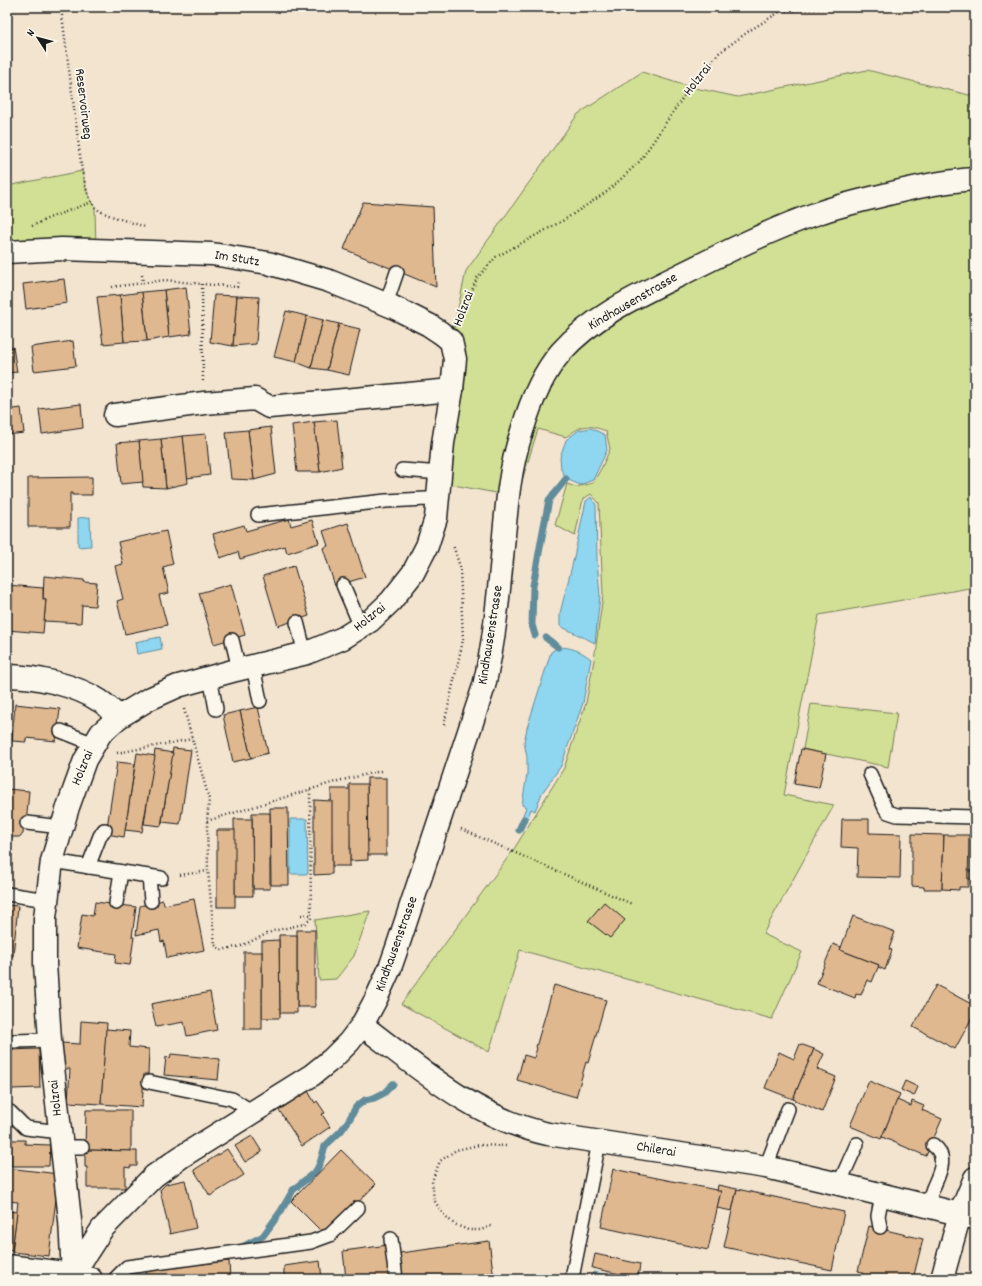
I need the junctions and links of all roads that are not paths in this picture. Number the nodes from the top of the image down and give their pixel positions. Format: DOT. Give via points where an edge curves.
graph roads {
  1 [pos="975,179"];
  2 [pos="7,252"];
  3 [pos="397,272"];
  4 [pos="386,304"];
  5 [pos="451,341"];
  6 [pos="452,390"];
  7 [pos="115,415"];
  8 [pos="402,470"];
  9 [pos="441,473"];
  10 [pos="437,510"];
  11 [pos="258,515"];
  12 [pos="343,586"];
  13 [pos="297,622"];
  14 [pos="362,627"];
  15 [pos="232,640"];
  16 [pos="305,654"];
  17 [pos="246,667"];
  18 [pos="7,676"];
  19 [pos="210,677"];
  20 [pos="260,701"];
  21 [pos="216,709"];
  22 [pos="120,717"];
  23 [pos="61,731"];
  24 [pos="92,747"];
  25 [pos="870,774"];
  26 [pos="975,817"];
  27 [pos="27,823"];
  28 [pos="61,827"];
  29 [pos="105,830"];
  30 [pos="52,861"];
  31 [pos="88,867"];
  32 [pos="121,872"];
  33 [pos="7,894"];
  34 [pos="47,900"];
  35 [pos="151,901"];
  36 [pos="116,903"];
  37 [pos="362,1025"];
  38 [pos="50,1040"];
  39 [pos="14,1041"];
  40 [pos="149,1082"];
  41 [pos="788,1109"];
  42 [pos="7,1111"];
  43 [pos="253,1112"];
  44 [pos="68,1142"];
  45 [pos="599,1142"];
  46 [pos="857,1144"];
  47 [pos="933,1145"];
  48 [pos="766,1168"];
  49 [pos="975,1178"];
  50 [pos="839,1184"];
  51 [pos="882,1195"];
  52 [pos="926,1206"];
  53 [pos="358,1208"];
  54 [pos="968,1216"];
  55 [pos="880,1227"];
  56 [pos="391,1239"];
  57 [pos="7,1266"];
  58 [pos="573,1273"];
  59 [pos="78,1277"];
  60 [pos="115,1279"];
  61 [pos="396,1279"];
  62 [pos="942,1279"];
  1 -- 37 [label="street, Kindhausenstrasse" via="940,183 856,201 781,228 653,288 611,311 589,326 560,354 532,403 515,454 507,505 498,602 484,686 390,968"];
  2 -- 4 [label="street, Im Stutz" via="62,249 212,254 268,263 329,280"];
  3 -- 4 [label="lane"];
  4 -- 5 [label="street, Im Stutz" via="429,326"];
  5 -- 6 [label="street, Holzrai" via="455,359"];
  6 -- 7 [label="street" via="269,407 255,399"];
  6 -- 9 [label="street, Holzrai"];
  8 -- 9 [label="lane"];
  9 -- 10 [label="street, Holzrai"];
  10 -- 11 [label="lane" via="426,499"];
  10 -- 14 [label="street, Holzrai" via="427,546 413,573 391,601"];
  12 -- 14 [label="lane"];
  13 -- 16 [label="lane"];
  14 -- 16 [label="street, Holzrai"];
  15 -- 17 [label="lane"];
  16 -- 17 [label="street, Holzrai"];
  17 -- 19 [label="street, Holzrai"];
  17 -- 20 [label="lane"];
  18 -- 22 [label="street" via="44,681 82,691"];
  19 -- 21 [label="lane"];
  19 -- 22 [label="street, Holzrai" via="178,686 149,699"];
  22 -- 24 [label="street, Holzrai" via="101,733"];
  23 -- 24 [label="lane"];
  24 -- 28 [label="street, Holzrai"];
  25 -- 26 [label="lane" via="885,808 892,814"];
  27 -- 28 [label="lane"];
  28 -- 30 [label="street, Holzrai"];
  29 -- 31 [label="lane" via="100,836"];
  30 -- 31 [label="lane"];
  30 -- 34 [label="street, Holzrai"];
  31 -- 32 [label="lane"];
  32 -- 35 [label="lane" via="155,877"];
  32 -- 36 [label="lane"];
  33 -- 34 [label="lane"];
  34 -- 38 [label="street, Holzrai" via="45,964"];
  37 -- 43 [label="street, Kindhausenstrasse" via="332,1059 312,1075"];
  37 -- 45 [label="street, Chilerai" via="442,1086 506,1122 527,1129"];
  38 -- 39 [label="lane"];
  38 -- 44 [label="street, Holzrai"];
  40 -- 43 [label="lane" via="232,1099"];
  41 -- 48 [label="lane"];
  42 -- 44 [label="lane" via="26,1128"];
  43 -- 59 [label="street, Kindhausenstrasse" via="154,1176 102,1229"];
  44 -- 59 [label="street, Holzrai" via="70,1220"];
  45 -- 48 [label="street, Chilerai"];
  45 -- 58 [label="lane"];
  46 -- 50 [label="lane"];
  47 -- 52 [label="lane" via="941,1155 942,1163 940,1175"];
  48 -- 50 [label="street, Chilerai"];
  49 -- 54 [label="street"];
  50 -- 51 [label="street, Chilerai"];
  51 -- 52 [label="street, Chilerai"];
  51 -- 55 [label="lane" via="878,1216"];
  52 -- 54 [label="street, Chilerai"];
  53 -- 60 [label="lane" via="330,1235 311,1242 127,1267"];
  54 -- 62 [label="street"];
  56 -- 61 [label="lane"];
  57 -- 59 [label="street"];
}
